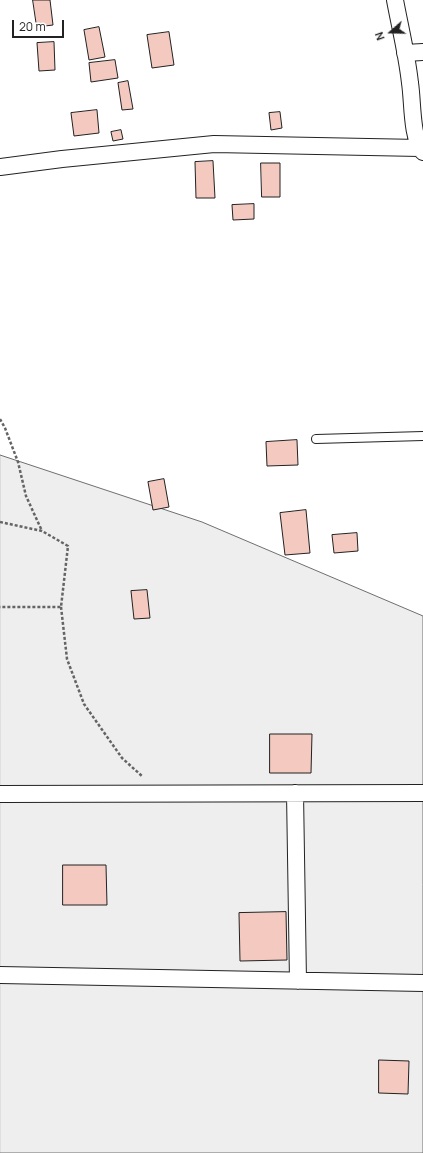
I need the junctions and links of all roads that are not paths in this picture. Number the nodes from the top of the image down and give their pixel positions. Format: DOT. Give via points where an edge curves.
graph roads {
  1 [pos="395,0"];
  2 [pos="423,52"];
  3 [pos="405,53"];
  4 [pos="422,150"];
  5 [pos="0,167"];
  6 [pos="423,436"];
  7 [pos="316,439"];
  8 [pos="296,793"];
  9 [pos="423,793"];
  10 [pos="0,794"];
  11 [pos="0,975"];
  12 [pos="298,981"];
  13 [pos="423,983"];
  1 -- 3 [label="street"];
  2 -- 3 [label="street"];
  3 -- 4 [label="street" via="415,131"];
  4 -- 5 [label="street" via="214,144"];
  6 -- 7 [label="lane"];
  8 -- 9 [label="street"];
  8 -- 10 [label="street"];
  8 -- 12 [label="street"];
  11 -- 12 [label="street"];
  12 -- 13 [label="street"];
}
